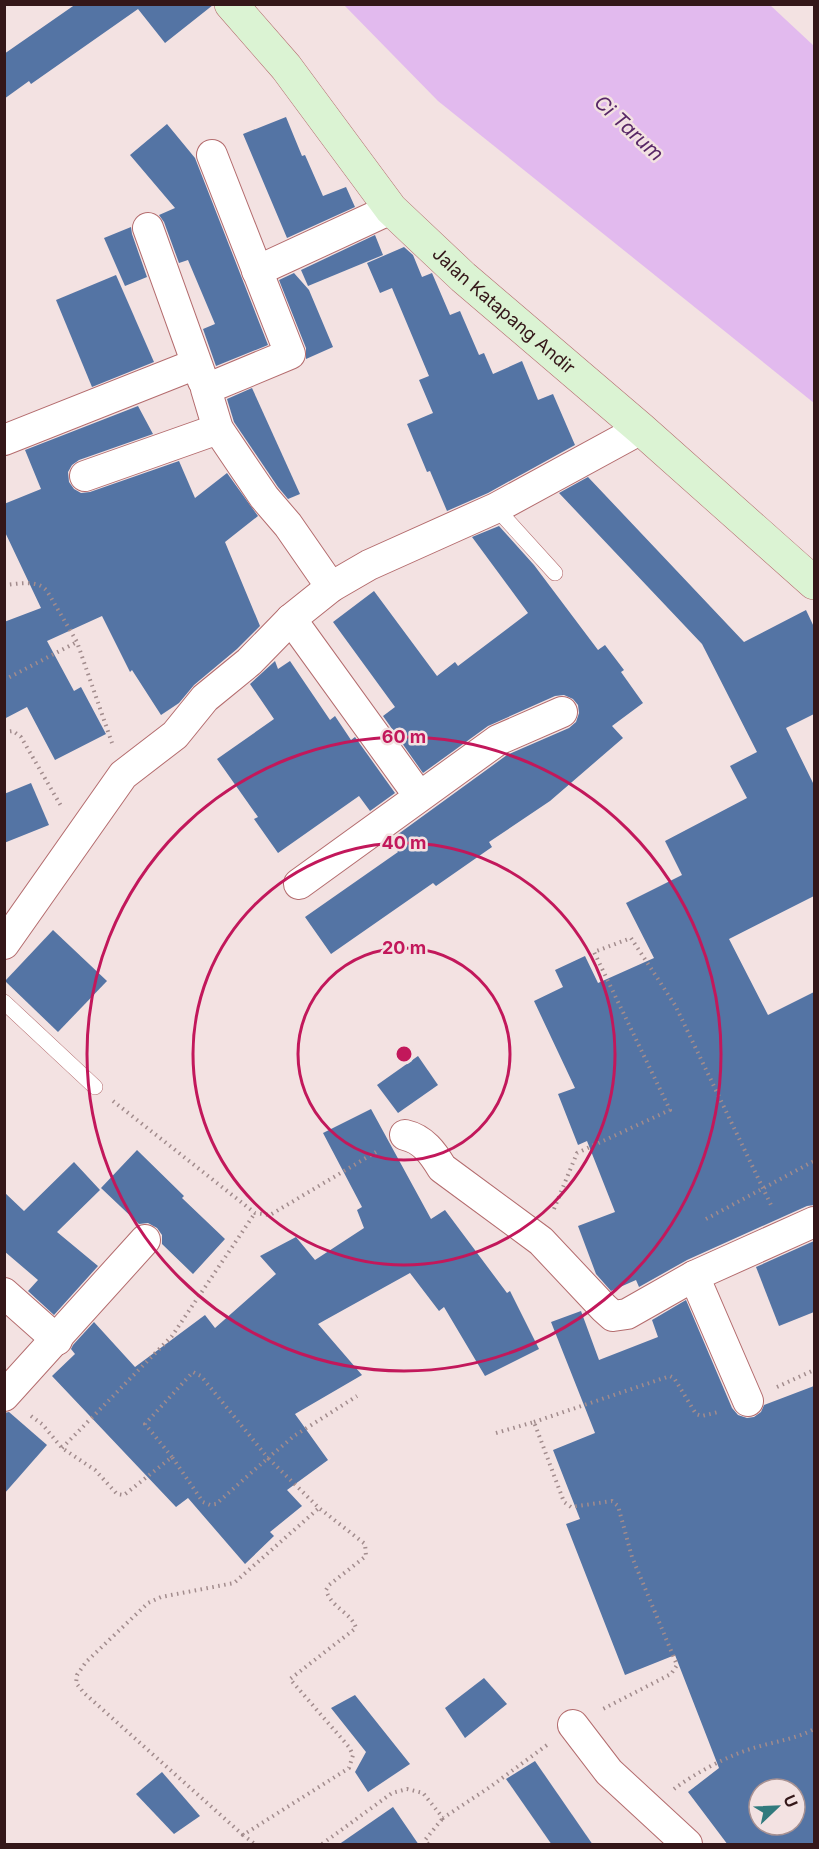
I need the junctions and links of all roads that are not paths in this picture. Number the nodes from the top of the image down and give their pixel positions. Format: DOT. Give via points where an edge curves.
graph roads {
  1 [pos="231,4"];
  2 [pos="212,155"];
  3 [pos="391,209"];
  4 [pos="148,228"];
  5 [pos="257,271"];
  6 [pos="201,377"];
  7 [pos="218,429"];
  8 [pos="641,429"];
  9 [pos="4,440"];
  10 [pos="85,476"];
  11 [pos="496,508"];
  12 [pos="555,573"];
  13 [pos="814,583"];
  14 [pos="331,587"];
  15 [pos="291,619"];
  16 [pos="562,712"];
  17 [pos="419,796"];
  18 [pos="299,884"];
  19 [pos="4,944"];
  20 [pos="4,1002"];
  21 [pos="95,1087"];
  22 [pos="405,1135"];
  23 [pos="814,1222"];
  24 [pos="145,1240"];
  25 [pos="694,1276"];
  26 [pos="4,1293"];
  27 [pos="57,1340"];
  28 [pos="4,1396"];
  29 [pos="748,1401"];
  30 [pos="573,1725"];
  31 [pos="687,1845"];
  1 -- 3 [label="street, Jalan Katapang Andir" via="286,67"];
  2 -- 5 [label="street"];
  3 -- 5 [label="street"];
  3 -- 8 [label="street, Jalan Katapang Andir" via="463,277"];
  4 -- 6 [label="street"];
  5 -- 6 [label="street" via="290,354"];
  6 -- 7 [label="street"];
  6 -- 9 [label="street"];
  7 -- 10 [label="street"];
  7 -- 14 [label="street"];
  8 -- 11 [label="street"];
  8 -- 13 [label="street, Jalan Katapang Andir"];
  11 -- 12 [label="lane"];
  11 -- 14 [label="street" via="369,565"];
  14 -- 15 [label="street"];
  15 -- 17 [label="street"];
  15 -- 19 [label="street" via="249,662 205,698 175,735 123,774"];
  16 -- 17 [label="street" via="498,740"];
  17 -- 18 [label="street"];
  20 -- 21 [label="lane"];
  22 -- 25 [label="street" via="415,1137 432,1151 442,1168 541,1240 613,1316 627,1314"];
  23 -- 25 [label="street"];
  24 -- 27 [label="street"];
  25 -- 29 [label="street"];
  26 -- 27 [label="street"];
  27 -- 28 [label="street"];
  30 -- 31 [label="street" via="609,1772"];
}
